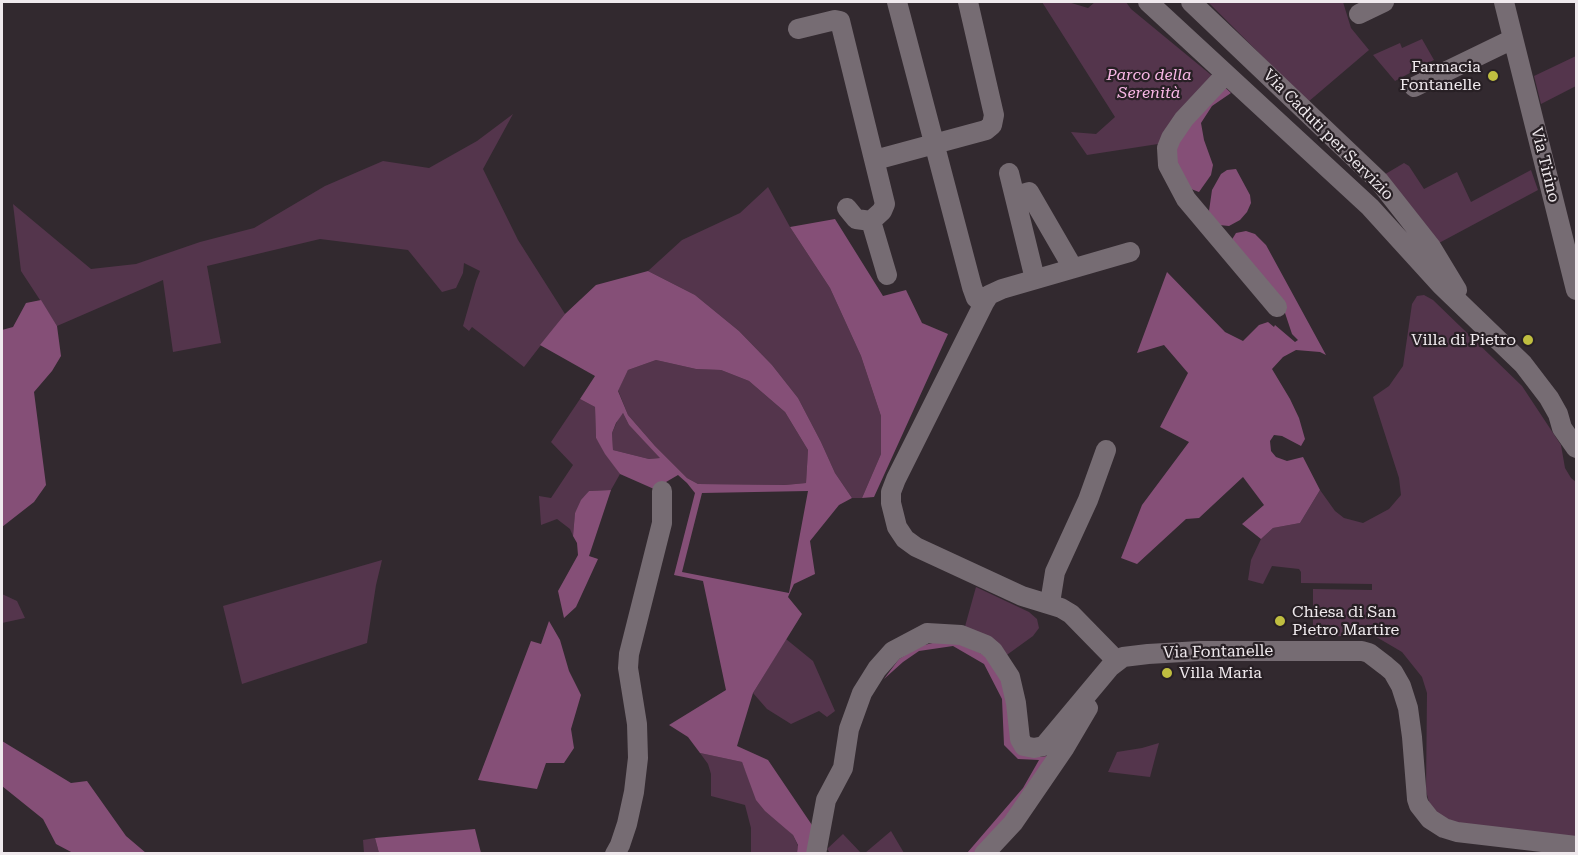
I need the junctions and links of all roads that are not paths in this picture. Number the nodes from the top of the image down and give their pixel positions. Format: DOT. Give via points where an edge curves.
graph roads {
  1 [pos="897,2"];
  2 [pos="968,2"];
  3 [pos="1148,2"];
  4 [pos="1191,2"];
  5 [pos="1384,2"];
  6 [pos="1504,2"];
  7 [pos="1359,14"];
  8 [pos="798,29"];
  9 [pos="1513,39"];
  10 [pos="1226,74"];
  11 [pos="1414,87"];
  12 [pos="934,144"];
  13 [pos="875,160"];
  14 [pos="1010,173"];
  15 [pos="1015,195"];
  16 [pos="847,208"];
  17 [pos="871,221"];
  18 [pos="1130,252"];
  19 [pos="1068,261"];
  20 [pos="1034,272"];
  21 [pos="886,275"];
  22 [pos="1576,291"];
  23 [pos="984,303"];
  24 [pos="1277,307"];
  25 [pos="1469,310"];
  26 [pos="1558,414"];
  27 [pos="1576,426"];
  28 [pos="1576,447"];
  29 [pos="1106,450"];
  30 [pos="1576,456"];
  31 [pos="662,491"];
  32 [pos="1050,603"];
  33 [pos="1116,660"];
  34 [pos="1093,687"];
  35 [pos="1576,846"];
  36 [pos="615,854"];
  37 [pos="816,854"];
  38 [pos="984,854"];
  1 -- 12 [label="street"];
  2 -- 12 [label="street" via="993,120 986,130"];
  3 -- 10 [label="street, Via Caduti per Servizio"];
  4 -- 25 [label="street, Via Caduti per Servizio" via="1379,182 1431,247"];
  5 -- 7 [label="street"];
  6 -- 9 [label="street, Via Tirino"];
  8 -- 13 [label="street" via="840,21"];
  9 -- 11 [label="street"];
  9 -- 22 [label="street, Via Tirino"];
  10 -- 24 [label="street" via="1171,138 1168,165 1186,199"];
  10 -- 25 [label="street, Via Caduti per Servizio" via="1370,207"];
  12 -- 13 [label="street"];
  12 -- 23 [label="street" via="972,287 976,298"];
  13 -- 17 [label="street" via="885,204"];
  14 -- 15 [label="street"];
  15 -- 19 [label="street" via="1029,192"];
  15 -- 20 [label="street"];
  16 -- 17 [label="street" via="856,219"];
  17 -- 21 [label="street"];
  18 -- 19 [label="street"];
  19 -- 20 [label="street"];
  20 -- 23 [label="street" via="989,295"];
  23 -- 32 [label="street" via="896,479 891,492 893,515 905,539 916,547 1022,596"];
  25 -- 26 [label="street, Via Caduti per Servizio" via="1538,382"];
  26 -- 27 [label="street, Via Caduti per Servizio"];
  26 -- 28 [label="street, Via Caduti per Servizio"];
  28 -- 30 [label="street"];
  29 -- 32 [label="street" via="1055,572"];
  31 -- 36 [label="street" via="662,523 629,654 638,758 627,824"];
  32 -- 33 [label="street" via="1071,614"];
  33 -- 34 [label="street"];
  33 -- 35 [label="street, Via Fontanelle" via="1150,653 1200,651 1356,649 1369,653 1393,672 1401,686 1408,708 1417,799 1430,819 1457,832"];
  34 -- 37 [label="street" via="1044,746 1024,746 1010,677 993,651 974,640 944,633 927,633 910,640 893,651 862,693 849,729 843,768 826,800"];
  34 -- 38 [label="street" via="1093,698 1065,747 1013,823"];
}
